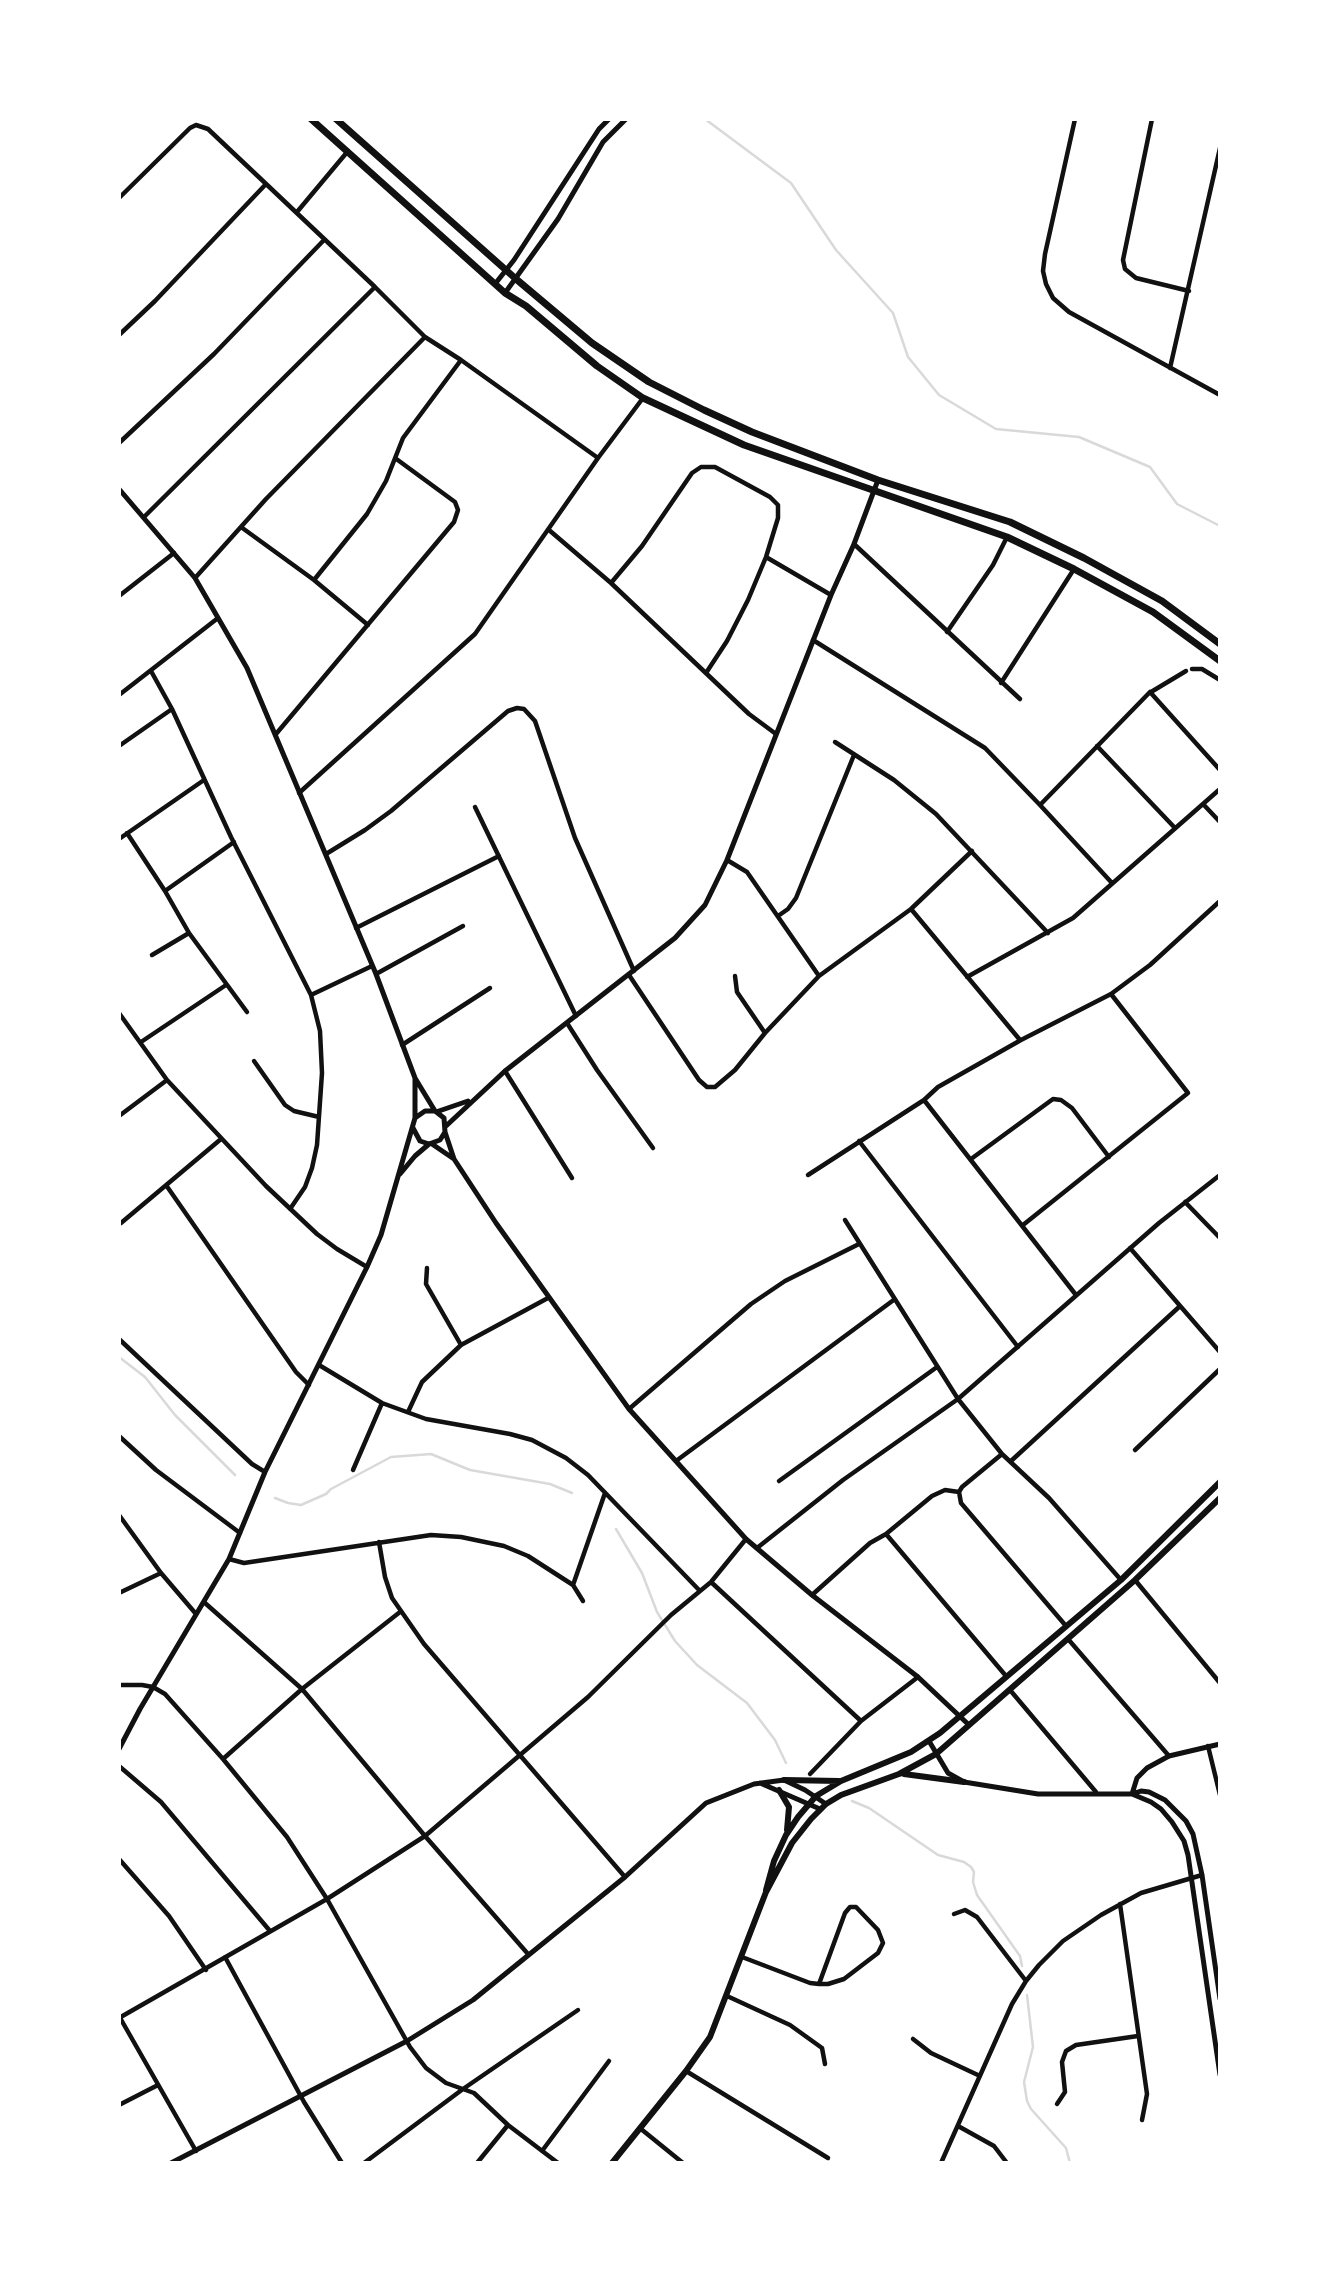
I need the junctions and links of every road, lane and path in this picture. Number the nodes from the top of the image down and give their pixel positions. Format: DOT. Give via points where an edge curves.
graph roads {
  1 [pos="311,119"];
  2 [pos="336,119"];
  3 [pos="609,119"];
  4 [pos="626,119"];
  5 [pos="1075,119"];
  6 [pos="1152,119"];
  7 [pos="1220,148"];
  8 [pos="348,150"];
  9 [pos="266,184"];
  10 [pos="120,196"];
  11 [pos="297,212"];
  12 [pos="324,240"];
  13 [pos="507,270"];
  14 [pos="516,279"];
  15 [pos="495,284"];
  16 [pos="375,287"];
  17 [pos="1189,291"];
  18 [pos="505,293"];
  19 [pos="119,335"];
  20 [pos="425,337"];
  21 [pos="461,360"];
  22 [pos="1170,368"];
  23 [pos="1220,395"];
  24 [pos="643,398"];
  25 [pos="119,443"];
  26 [pos="395,458"];
  27 [pos="598,458"];
  28 [pos="878,480"];
  29 [pos="119,489"];
  30 [pos="875,491"];
  31 [pos="121,496"];
  32 [pos="144,517"];
  33 [pos="242,527"];
  34 [pos="549,530"];
  35 [pos="1007,537"];
  36 [pos="854,544"];
  37 [pos="174,553"];
  38 [pos="766,557"];
  39 [pos="1074,569"];
  40 [pos="195,578"];
  41 [pos="314,580"];
  42 [pos="611,583"];
  43 [pos="831,595"];
  44 [pos="119,596"];
  45 [pos="218,618"];
  46 [pos="368,625"];
  47 [pos="947,632"];
  48 [pos="813,640"];
  49 [pos="1220,643"];
  50 [pos="1220,661"];
  51 [pos="151,671"];
  52 [pos="706,673"];
  53 [pos="1220,680"];
  54 [pos="1000,682"];
  55 [pos="1150,692"];
  56 [pos="119,695"];
  57 [pos="1020,699"];
  58 [pos="173,709"];
  59 [pos="276,734"];
  60 [pos="776,734"];
  61 [pos="835,742"];
  62 [pos="119,746"];
  63 [pos="1097,746"];
  64 [pos="854,755"];
  65 [pos="1220,771"];
  66 [pos="204,780"];
  67 [pos="1220,789"];
  68 [pos="299,793"];
  69 [pos="1041,804"];
  70 [pos="1203,804"];
  71 [pos="475,807"];
  72 [pos="1220,822"];
  73 [pos="1175,828"];
  74 [pos="127,833"];
  75 [pos="119,839"];
  76 [pos="234,842"];
  77 [pos="972,851"];
  78 [pos="326,853"];
  79 [pos="499,856"];
  80 [pos="727,860"];
  81 [pos="1112,883"];
  82 [pos="165,891"];
  83 [pos="1220,901"];
  84 [pos="911,909"];
  85 [pos="778,916"];
  86 [pos="463,926"];
  87 [pos="356,928"];
  88 [pos="189,933"];
  89 [pos="1048,933"];
  90 [pos="152,955"];
  91 [pos="372,966"];
  92 [pos="631,973"];
  93 [pos="376,974"];
  94 [pos="735,975"];
  95 [pos="819,976"];
  96 [pos="967,977"];
  97 [pos="226,985"];
  98 [pos="490,988"];
  99 [pos="1111,994"];
  100 [pos="311,995"];
  101 [pos="247,1012"];
  102 [pos="576,1016"];
  103 [pos="120,1017"];
  104 [pos="567,1023"];
  105 [pos="765,1033"];
  106 [pos="1021,1040"];
  107 [pos="141,1042"];
  108 [pos="402,1045"];
  109 [pos="254,1061"];
  110 [pos="505,1071"];
  111 [pos="415,1079"];
  112 [pos="167,1080"];
  113 [pos="471,1100"];
  114 [pos="924,1100"];
  115 [pos="435,1111"];
  116 [pos="119,1116"];
  117 [pos="319,1116"];
  118 [pos="415,1118"];
  119 [pos="412,1128"];
  120 [pos="446,1129"];
  121 [pos="221,1139"];
  122 [pos="859,1142"];
  123 [pos="430,1144"];
  124 [pos="653,1148"];
  125 [pos="1109,1157"];
  126 [pos="971,1158"];
  127 [pos="454,1159"];
  128 [pos="399,1175"];
  129 [pos="808,1175"];
  130 [pos="1220,1175"];
  131 [pos="572,1178"];
  132 [pos="166,1185"];
  133 [pos="1185,1202"];
  134 [pos="290,1209"];
  135 [pos="845,1220"];
  136 [pos="121,1223"];
  137 [pos="1023,1225"];
  138 [pos="1220,1238"];
  139 [pos="859,1244"];
  140 [pos="1130,1248"];
  141 [pos="367,1267"];
  142 [pos="427,1268"];
  143 [pos="1076,1295"];
  144 [pos="548,1298"];
  145 [pos="895,1300"];
  146 [pos="1179,1307"];
  147 [pos="119,1339"];
  148 [pos="461,1345"];
  149 [pos="1018,1347"];
  150 [pos="1220,1352"];
  151 [pos="319,1365"];
  152 [pos="937,1367"];
  153 [pos="1220,1370"];
  154 [pos="309,1385"];
  155 [pos="958,1399"];
  156 [pos="382,1403"];
  157 [pos="629,1409"];
  158 [pos="408,1412"];
  159 [pos="119,1436"];
  160 [pos="1135,1450"];
  161 [pos="1002,1454"];
  162 [pos="676,1461"];
  163 [pos="1011,1461"];
  164 [pos="353,1470"];
  165 [pos="265,1472"];
  166 [pos="779,1481"];
  167 [pos="1220,1482"];
  168 [pos="959,1492"];
  169 [pos="605,1493"];
  170 [pos="1220,1498"];
  171 [pos="119,1515"];
  172 [pos="240,1533"];
  173 [pos="886,1534"];
  174 [pos="746,1539"];
  175 [pos="379,1542"];
  176 [pos="757,1548"];
  177 [pos="229,1559"];
  178 [pos="161,1573"];
  179 [pos="1121,1580"];
  180 [pos="1135,1580"];
  181 [pos="710,1582"];
  182 [pos="573,1585"];
  183 [pos="700,1591"];
  184 [pos="119,1593"];
  185 [pos="812,1595"];
  186 [pos="583,1601"];
  187 [pos="205,1603"];
  188 [pos="400,1612"];
  189 [pos="197,1615"];
  190 [pos="1066,1626"];
  191 [pos="1068,1639"];
  192 [pos="918,1676"];
  193 [pos="1006,1676"];
  194 [pos="1220,1683"];
  195 [pos="119,1685"];
  196 [pos="153,1687"];
  197 [pos="302,1689"];
  198 [pos="1010,1690"];
  199 [pos="961,1716"];
  200 [pos="861,1721"];
  201 [pos="969,1725"];
  202 [pos="929,1741"];
  203 [pos="1220,1744"];
  204 [pos="1208,1746"];
  205 [pos="119,1749"];
  206 [pos="520,1754"];
  207 [pos="936,1754"];
  208 [pos="1169,1756"];
  209 [pos="223,1759"];
  210 [pos="119,1766"];
  211 [pos="810,1774"];
  212 [pos="899,1774"];
  213 [pos="784,1780"];
  214 [pos="841,1781"];
  215 [pos="964,1782"];
  216 [pos="760,1783"];
  217 [pos="779,1790"];
  218 [pos="1096,1792"];
  219 [pos="1132,1794"];
  220 [pos="1220,1794"];
  221 [pos="816,1797"];
  222 [pos="809,1804"];
  223 [pos="823,1806"];
  224 [pos="786,1835"];
  225 [pos="425,1836"];
  226 [pos="119,1859"];
  227 [pos="1202,1875"];
  228 [pos="625,1877"];
  229 [pos="1191,1878"];
  230 [pos="766,1892"];
  231 [pos="327,1899"];
  232 [pos="1120,1904"];
  233 [pos="954,1914"];
  234 [pos="270,1931"];
  235 [pos="528,1954"];
  236 [pos="225,1957"];
  237 [pos="742,1957"];
  238 [pos="206,1970"];
  239 [pos="1026,1981"];
  240 [pos="819,1984"];
  241 [pos="727,1996"];
  242 [pos="1220,1999"];
  243 [pos="578,2010"];
  244 [pos="120,2017"];
  245 [pos="1138,2036"];
  246 [pos="913,2039"];
  247 [pos="407,2041"];
  248 [pos="609,2062"];
  249 [pos="825,2064"];
  250 [pos="686,2071"];
  251 [pos="1220,2075"];
  252 [pos="980,2076"];
  253 [pos="158,2085"];
  254 [pos="463,2089"];
  255 [pos="301,2096"];
  256 [pos="1057,2104"];
  257 [pos="119,2105"];
  258 [pos="1142,2120"];
  259 [pos="508,2125"];
  260 [pos="958,2126"];
  261 [pos="641,2129"];
  262 [pos="542,2151"];
  263 [pos="196,2152"];
  264 [pos="828,2158"];
  265 [pos="171,2163"];
  266 [pos="342,2163"];
  267 [pos="364,2163"];
  268 [pos="477,2163"];
  269 [pos="558,2163"];
  270 [pos="612,2163"];
  271 [pos="682,2163"];
  272 [pos="941,2163"];
  273 [pos="1007,2163"];
  1 -- 8 [label="highway"];
  2 -- 13 [label="highway"];
  3 -- 13 [label="street"];
  4 -- 14 [label="street" via="603,142"];
  5 -- 22 [label="street" via="1045,254 1046,284 1069,312"];
  6 -- 17 [label="street" via="1123,260 1125,269 1136,278"];
  7 -- 17 [label="street"];
  8 -- 11 [label="street"];
  8 -- 15 [label="highway"];
  9 -- 10 [label="street" via="208,129 196,125"];
  9 -- 11 [label="street"];
  9 -- 19 [label="street"];
  11 -- 12 [label="street"];
  12 -- 16 [label="street"];
  12 -- 25 [label="street" via="214,354"];
  13 -- 14 [label="highway"];
  13 -- 15 [label="street"];
  14 -- 18 [label="street"];
  14 -- 28 [label="highway" via="649,382 752,432"];
  15 -- 18 [label="highway"];
  16 -- 20 [label="street"];
  16 -- 32 [label="street"];
  17 -- 22 [label="street"];
  18 -- 24 [label="highway"];
  20 -- 21 [label="street"];
  20 -- 33 [label="street"];
  21 -- 26 [label="street" via="403,438"];
  21 -- 27 [label="street"];
  22 -- 23 [label="street"];
  24 -- 27 [label="street"];
  24 -- 30 [label="highway" via="744,445"];
  26 -- 41 [label="street" via="367,514"];
  26 -- 46 [label="street" via="454,502 458,510 454,522"];
  27 -- 34 [label="street"];
  28 -- 30 [label="street"];
  28 -- 49 [label="highway" via="1010,522 1162,601"];
  29 -- 31 [label="street"];
  30 -- 35 [label="highway"];
  30 -- 36 [label="street"];
  31 -- 32 [label="street"];
  32 -- 37 [label="street"];
  33 -- 40 [label="street"];
  33 -- 41 [label="street"];
  34 -- 42 [label="street"];
  34 -- 68 [label="street" via="475,634"];
  35 -- 39 [label="highway"];
  35 -- 47 [label="street"];
  36 -- 43 [label="street"];
  36 -- 47 [label="street"];
  37 -- 40 [label="street"];
  37 -- 44 [label="street"];
  38 -- 42 [label="street" via="778,505 715,467 701,467"];
  38 -- 43 [label="street"];
  38 -- 52 [label="street" via="727,641"];
  39 -- 50 [label="highway" via="1153,612"];
  39 -- 54 [label="street"];
  40 -- 45 [label="street"];
  41 -- 46 [label="street"];
  42 -- 52 [label="street"];
  43 -- 48 [label="street"];
  45 -- 51 [label="street"];
  45 -- 59 [label="street" via="247,668"];
  46 -- 59 [label="street"];
  47 -- 54 [label="street"];
  48 -- 60 [label="street"];
  48 -- 69 [label="street" via="985,748"];
  51 -- 56 [label="street"];
  51 -- 58 [label="street"];
  52 -- 60 [label="street"];
  53 -- 55 [label="street" via="1202,668 1189,670"];
  54 -- 57 [label="street"];
  55 -- 63 [label="street"];
  55 -- 65 [label="street"];
  58 -- 62 [label="street"];
  58 -- 66 [label="street"];
  59 -- 68 [label="street"];
  60 -- 80 [label="street"];
  61 -- 64 [label="street"];
  63 -- 69 [label="street"];
  63 -- 73 [label="street"];
  64 -- 77 [label="street" via="915,796"];
  64 -- 85 [label="street" via="796,898"];
  66 -- 74 [label="street"];
  66 -- 76 [label="street"];
  67 -- 70 [label="street"];
  68 -- 78 [label="street"];
  69 -- 81 [label="street"];
  70 -- 72 [label="street"];
  70 -- 73 [label="street"];
  71 -- 79 [label="street"];
  73 -- 81 [label="street"];
  74 -- 75 [label="street"];
  74 -- 82 [label="street"];
  76 -- 82 [label="street"];
  76 -- 100 [label="street"];
  77 -- 84 [label="street"];
  77 -- 89 [label="street"];
  78 -- 87 [label="street"];
  78 -- 92 [label="street" via="391,811 508,711 521,708 534,721 575,838"];
  79 -- 87 [label="street"];
  79 -- 102 [label="street"];
  80 -- 85 [label="street" via="747,872"];
  80 -- 92 [label="street" via="705,905 675,938"];
  81 -- 89 [label="street" via="1073,918"];
  82 -- 88 [label="street"];
  83 -- 99 [label="street"];
  84 -- 95 [label="street"];
  84 -- 96 [label="street"];
  85 -- 95 [label="street"];
  86 -- 93 [label="street"];
  87 -- 91 [label="street"];
  88 -- 90 [label="street"];
  88 -- 97 [label="street"];
  89 -- 96 [label="street"];
  91 -- 93 [label="street"];
  91 -- 100 [label="street"];
  92 -- 102 [label="street"];
  92 -- 105 [label="street" via="699,1080 710,1088 735,1070"];
  93 -- 108 [label="street"];
  94 -- 105 [label="street" via="737,992"];
  95 -- 105 [label="street"];
  96 -- 106 [label="street"];
  97 -- 101 [label="street"];
  97 -- 107 [label="street"];
  98 -- 108 [label="street"];
  99 -- 106 [label="street"];
  99 -- 125 [label="street" via="1188,1093"];
  100 -- 117 [label="street" via="320,1035"];
  102 -- 104 [label="street"];
  103 -- 107 [label="street"];
  104 -- 110 [label="street"];
  104 -- 124 [label="street"];
  106 -- 114 [label="street" via="937,1087"];
  107 -- 112 [label="street"];
  108 -- 111 [label="street"];
  109 -- 117 [label="street" via="285,1105"];
  110 -- 113 [label="street"];
  110 -- 131 [label="street"];
  111 -- 115 [label="street"];
  111 -- 118 [label="street"];
  112 -- 116 [label="street"];
  112 -- 121 [label="street"];
  113 -- 115 [label="street"];
  113 -- 120 [label="street"];
  114 -- 122 [label="street"];
  114 -- 126 [label="street"];
  115 -- 118 [label="street"];
  115 -- 120 [label="street" via="444,1118"];
  117 -- 134 [label="street" via="312,1168"];
  118 -- 119 [label="street"];
  119 -- 123 [label="street" via="419,1141"];
  119 -- 128 [label="street"];
  120 -- 123 [label="street" via="440,1140"];
  120 -- 127 [label="street"];
  121 -- 132 [label="street"];
  121 -- 134 [label="street"];
  122 -- 129 [label="street"];
  122 -- 149 [label="street"];
  123 -- 127 [label="street"];
  123 -- 128 [label="street"];
  125 -- 126 [label="street" via="1072,1108 1052,1099"];
  125 -- 137 [label="street"];
  126 -- 137 [label="street"];
  127 -- 144 [label="street"];
  128 -- 141 [label="street"];
  130 -- 133 [label="street"];
  132 -- 136 [label="street"];
  132 -- 154 [label="street"];
  133 -- 138 [label="street"];
  133 -- 140 [label="street"];
  134 -- 141 [label="street" via="317,1234"];
  135 -- 139 [label="street"];
  137 -- 143 [label="street"];
  139 -- 145 [label="street"];
  139 -- 157 [label="street" via="785,1281 751,1304"];
  140 -- 143 [label="street"];
  140 -- 146 [label="street"];
  141 -- 151 [label="street"];
  142 -- 148 [label="street" via="426,1284"];
  143 -- 149 [label="street"];
  144 -- 148 [label="street"];
  144 -- 157 [label="street"];
  145 -- 152 [label="street"];
  145 -- 162 [label="street"];
  146 -- 150 [label="street"];
  146 -- 163 [label="street"];
  147 -- 165 [label="street"];
  148 -- 158 [label="street" via="422,1382"];
  149 -- 155 [label="street"];
  151 -- 154 [label="street"];
  151 -- 156 [label="street"];
  152 -- 155 [label="street"];
  152 -- 166 [label="street"];
  153 -- 160 [label="street"];
  154 -- 165 [label="street"];
  155 -- 161 [label="street"];
  155 -- 176 [label="street"];
  156 -- 158 [label="street"];
  156 -- 164 [label="street"];
  157 -- 162 [label="street"];
  158 -- 169 [label="street" via="532,1440 566,1458"];
  159 -- 172 [label="street"];
  161 -- 163 [label="street"];
  161 -- 168 [label="street"];
  162 -- 174 [label="street"];
  163 -- 179 [label="street"];
  165 -- 172 [label="street"];
  167 -- 179 [label="main road"];
  168 -- 173 [label="street" via="945,1490 932,1496"];
  168 -- 190 [label="street" via="961,1503"];
  169 -- 182 [label="street"];
  169 -- 183 [label="street"];
  170 -- 180 [label="main road"];
  171 -- 178 [label="street"];
  172 -- 177 [label="street"];
  173 -- 185 [label="street"];
  173 -- 193 [label="street"];
  174 -- 176 [label="street"];
  174 -- 181 [label="street"];
  175 -- 177 [label="street" via="244,1563"];
  175 -- 182 [label="street" via="431,1535 493,1543 528,1556"];
  175 -- 188 [label="street" via="385,1577"];
  176 -- 185 [label="street"];
  177 -- 187 [label="street"];
  178 -- 184 [label="street"];
  178 -- 189 [label="street"];
  179 -- 190 [label="main road"];
  180 -- 191 [label="main road"];
  180 -- 194 [label="street"];
  181 -- 183 [label="street"];
  181 -- 200 [label="street"];
  182 -- 186 [label="street"];
  183 -- 206 [label="street"];
  185 -- 192 [label="street"];
  187 -- 189 [label="street"];
  187 -- 197 [label="street"];
  188 -- 197 [label="street"];
  188 -- 206 [label="street"];
  189 -- 196 [label="street"];
  190 -- 193 [label="main road"];
  191 -- 198 [label="main road"];
  191 -- 208 [label="street"];
  192 -- 199 [label="street"];
  192 -- 200 [label="street"];
  193 -- 199 [label="main road"];
  195 -- 196 [label="street"];
  196 -- 205 [label="street"];
  196 -- 209 [label="street" via="165,1694"];
  197 -- 209 [label="street"];
  197 -- 225 [label="street"];
  198 -- 201 [label="main road"];
  198 -- 218 [label="street"];
  199 -- 201 [label="street"];
  199 -- 202 [label="main road"];
  200 -- 211 [label="street"];
  201 -- 207 [label="main road"];
  202 -- 207 [label="street"];
  202 -- 214 [label="main road" via="898,1759"];
  203 -- 204 [label="street"];
  204 -- 208 [label="street"];
  204 -- 220 [label="street"];
  206 -- 225 [label="street"];
  206 -- 228 [label="street"];
  207 -- 212 [label="main road"];
  207 -- 215 [label="street" via="948,1773"];
  208 -- 219 [label="street" via="1137,1778"];
  209 -- 231 [label="street" via="287,1838"];
  210 -- 234 [label="street" via="161,1802"];
  212 -- 215 [label="main road"];
  212 -- 223 [label="main road"];
  213 -- 214 [label="main road"];
  213 -- 216 [label="street"];
  213 -- 221 [label="street"];
  214 -- 221 [label="main road"];
  215 -- 218 [label="street" via="1038,1794"];
  216 -- 217 [label="street"];
  216 -- 228 [label="street" via="706,1803"];
  217 -- 222 [label="street"];
  217 -- 224 [label="main road" via="789,1807"];
  218 -- 219 [label="street"];
  219 -- 227 [label="street" via="1157,1794 1180,1813 1192,1834"];
  219 -- 229 [label="street" via="1151,1802 1172,1822 1186,1848"];
  221 -- 222 [label="main road"];
  221 -- 223 [label="street"];
  222 -- 223 [label="street"];
  222 -- 224 [label="main road"];
  223 -- 230 [label="main road" via="792,1843"];
  224 -- 230 [label="main road"];
  225 -- 231 [label="street"];
  225 -- 235 [label="street"];
  226 -- 238 [label="street" via="169,1916"];
  227 -- 229 [label="street"];
  227 -- 242 [label="street"];
  228 -- 235 [label="street"];
  229 -- 232 [label="street"];
  229 -- 251 [label="street"];
  230 -- 237 [label="main road"];
  231 -- 234 [label="street"];
  231 -- 247 [label="street"];
  232 -- 239 [label="street" via="1063,1941"];
  232 -- 245 [label="street"];
  233 -- 239 [label="street" via="964,1910 976,1917"];
  234 -- 236 [label="street"];
  235 -- 247 [label="street" via="473,2000"];
  236 -- 238 [label="street"];
  236 -- 255 [label="street"];
  237 -- 240 [label="street"];
  237 -- 241 [label="main road"];
  238 -- 244 [label="street"];
  239 -- 252 [label="street"];
  240 -- 240 [label="street" via="844,1979 881,1948 878,1930 856,1907 845,1913"];
  241 -- 249 [label="street" via="790,2025 821,2048"];
  241 -- 250 [label="main road" via="710,2038"];
  243 -- 254 [label="street"];
  244 -- 253 [label="street"];
  245 -- 256 [label="street" via="1076,2045 1066,2051 1062,2062 1065,2092"];
  245 -- 258 [label="street" via="1147,2094"];
  246 -- 252 [label="street" via="931,2053"];
  247 -- 254 [label="street" via="434,2075"];
  247 -- 255 [label="street"];
  248 -- 262 [label="street"];
  250 -- 261 [label="main road"];
  250 -- 264 [label="street"];
  252 -- 260 [label="street"];
  253 -- 257 [label="street"];
  253 -- 263 [label="street"];
  254 -- 259 [label="street" via="480,2098"];
  254 -- 267 [label="street"];
  255 -- 263 [label="street"];
  255 -- 266 [label="street"];
  259 -- 262 [label="street"];
  259 -- 268 [label="street"];
  260 -- 272 [label="street"];
  260 -- 273 [label="street" via="993,2146"];
  261 -- 270 [label="main road"];
  261 -- 271 [label="street"];
  262 -- 269 [label="street"];
  263 -- 265 [label="street"];
}
